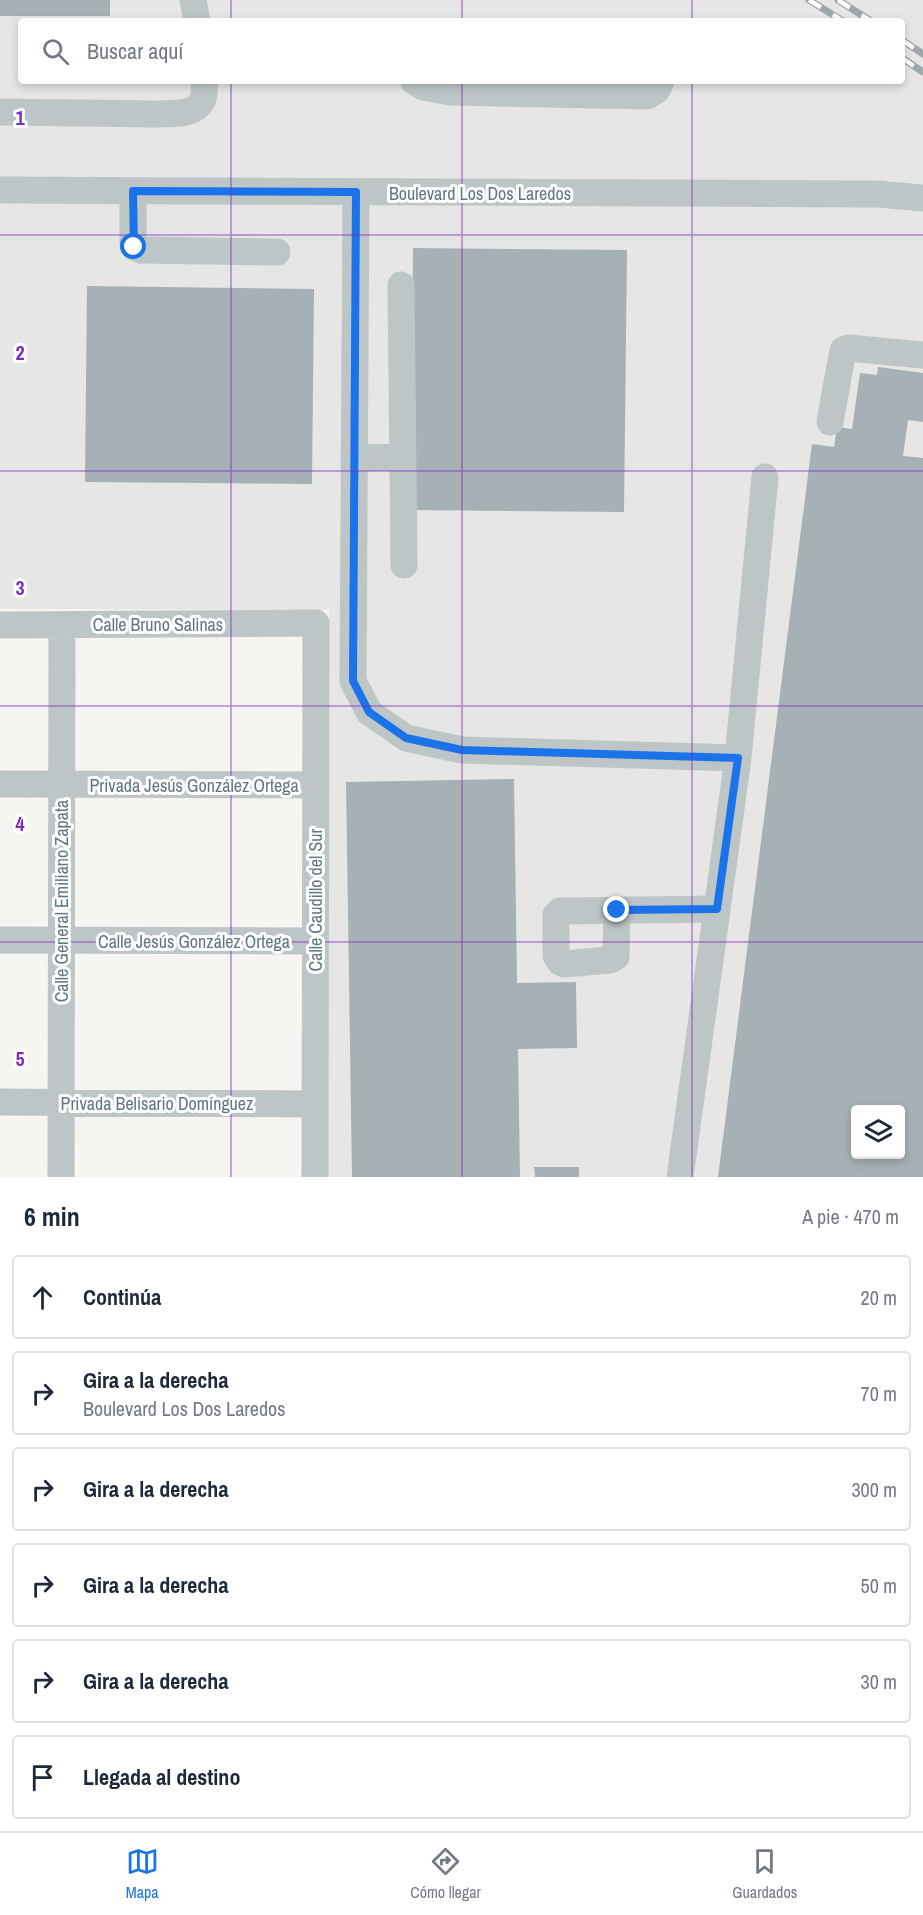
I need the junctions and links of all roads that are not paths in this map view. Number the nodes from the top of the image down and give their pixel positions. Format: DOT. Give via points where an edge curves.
graph roads {
  1 [pos="193,0"];
  2 [pos="196,18"];
  3 [pos="205,84"];
  4 [pos="418,84"];
  5 [pos="660,84"];
  6 [pos="0,112"];
  7 [pos="0,190"];
  8 [pos="133,191"];
  9 [pos="356,192"];
  10 [pos="923,198"];
  11 [pos="277,252"];
  12 [pos="401,285"];
  13 [pos="923,355"];
  14 [pos="830,422"];
  15 [pos="403,457"];
  16 [pos="354,458"];
  17 [pos="765,477"];
  18 [pos="404,565"];
  19 [pos="316,622"];
  20 [pos="0,625"];
  21 [pos="62,625"];
  22 [pos="738,758"];
  23 [pos="0,784"];
  24 [pos="62,784"];
  25 [pos="316,785"];
  26 [pos="717,909"];
  27 [pos="617,910"];
  28 [pos="0,940"];
  29 [pos="61,940"];
  30 [pos="315,941"];
  31 [pos="0,1102"];
  32 [pos="61,1102"];
  33 [pos="315,1104"];
  34 [pos="61,1177"];
  35 [pos="315,1177"];
  36 [pos="680,1177"];
  1 -- 2 [label="street"];
  3 -- 6 [label="street" via="203,100 194,110 180,113"];
  4 -- 5 [label="street" via="452,92 647,96"];
  7 -- 8 [label="street, Boulevard Los Dos Laredos"];
  8 -- 9 [label="street, Boulevard Los Dos Laredos"];
  8 -- 11 [label="street" via="133,242 141,250"];
  9 -- 10 [label="street, Boulevard Los Dos Laredos" via="878,194"];
  9 -- 16 [label="street"];
  12 -- 15 [label="street"];
  13 -- 14 [label="street" via="843,350"];
  15 -- 16 [label="street"];
  15 -- 18 [label="street"];
  16 -- 22 [label="street" via="353,681 369,712 406,738 462,750"];
  17 -- 22 [label="street"];
  19 -- 21 [label="street, Calle Bruno Salinas"];
  19 -- 25 [label="street, Calle Caudillo del Sur"];
  20 -- 21 [label="street, Calle Bruno Salinas"];
  21 -- 24 [label="street, Calle General Emiliano Zapata"];
  22 -- 26 [label="street"];
  23 -- 24 [label="street, Privada Jesús González Ortega"];
  24 -- 25 [label="street, Privada Jesús González Ortega"];
  24 -- 29 [label="street, Calle General Emiliano Zapata"];
  25 -- 30 [label="street, Calle Caudillo del Sur"];
  26 -- 27 [label="street"];
  26 -- 36 [label="street"];
  28 -- 29 [label="street, Calle Jesús González Ortega"];
  29 -- 30 [label="street, Calle Jesús González Ortega"];
  29 -- 32 [label="street, Calle General Emiliano Zapata"];
  30 -- 33 [label="street, Calle Caudillo del Sur"];
  31 -- 32 [label="street, Privada Belisario Domínguez"];
  32 -- 33 [label="street, Privada Belisario Domínguez"];
  32 -- 34 [label="street, Calle General Emiliano Zapata"];
  33 -- 35 [label="street, Calle Caudillo del Sur"];
}
